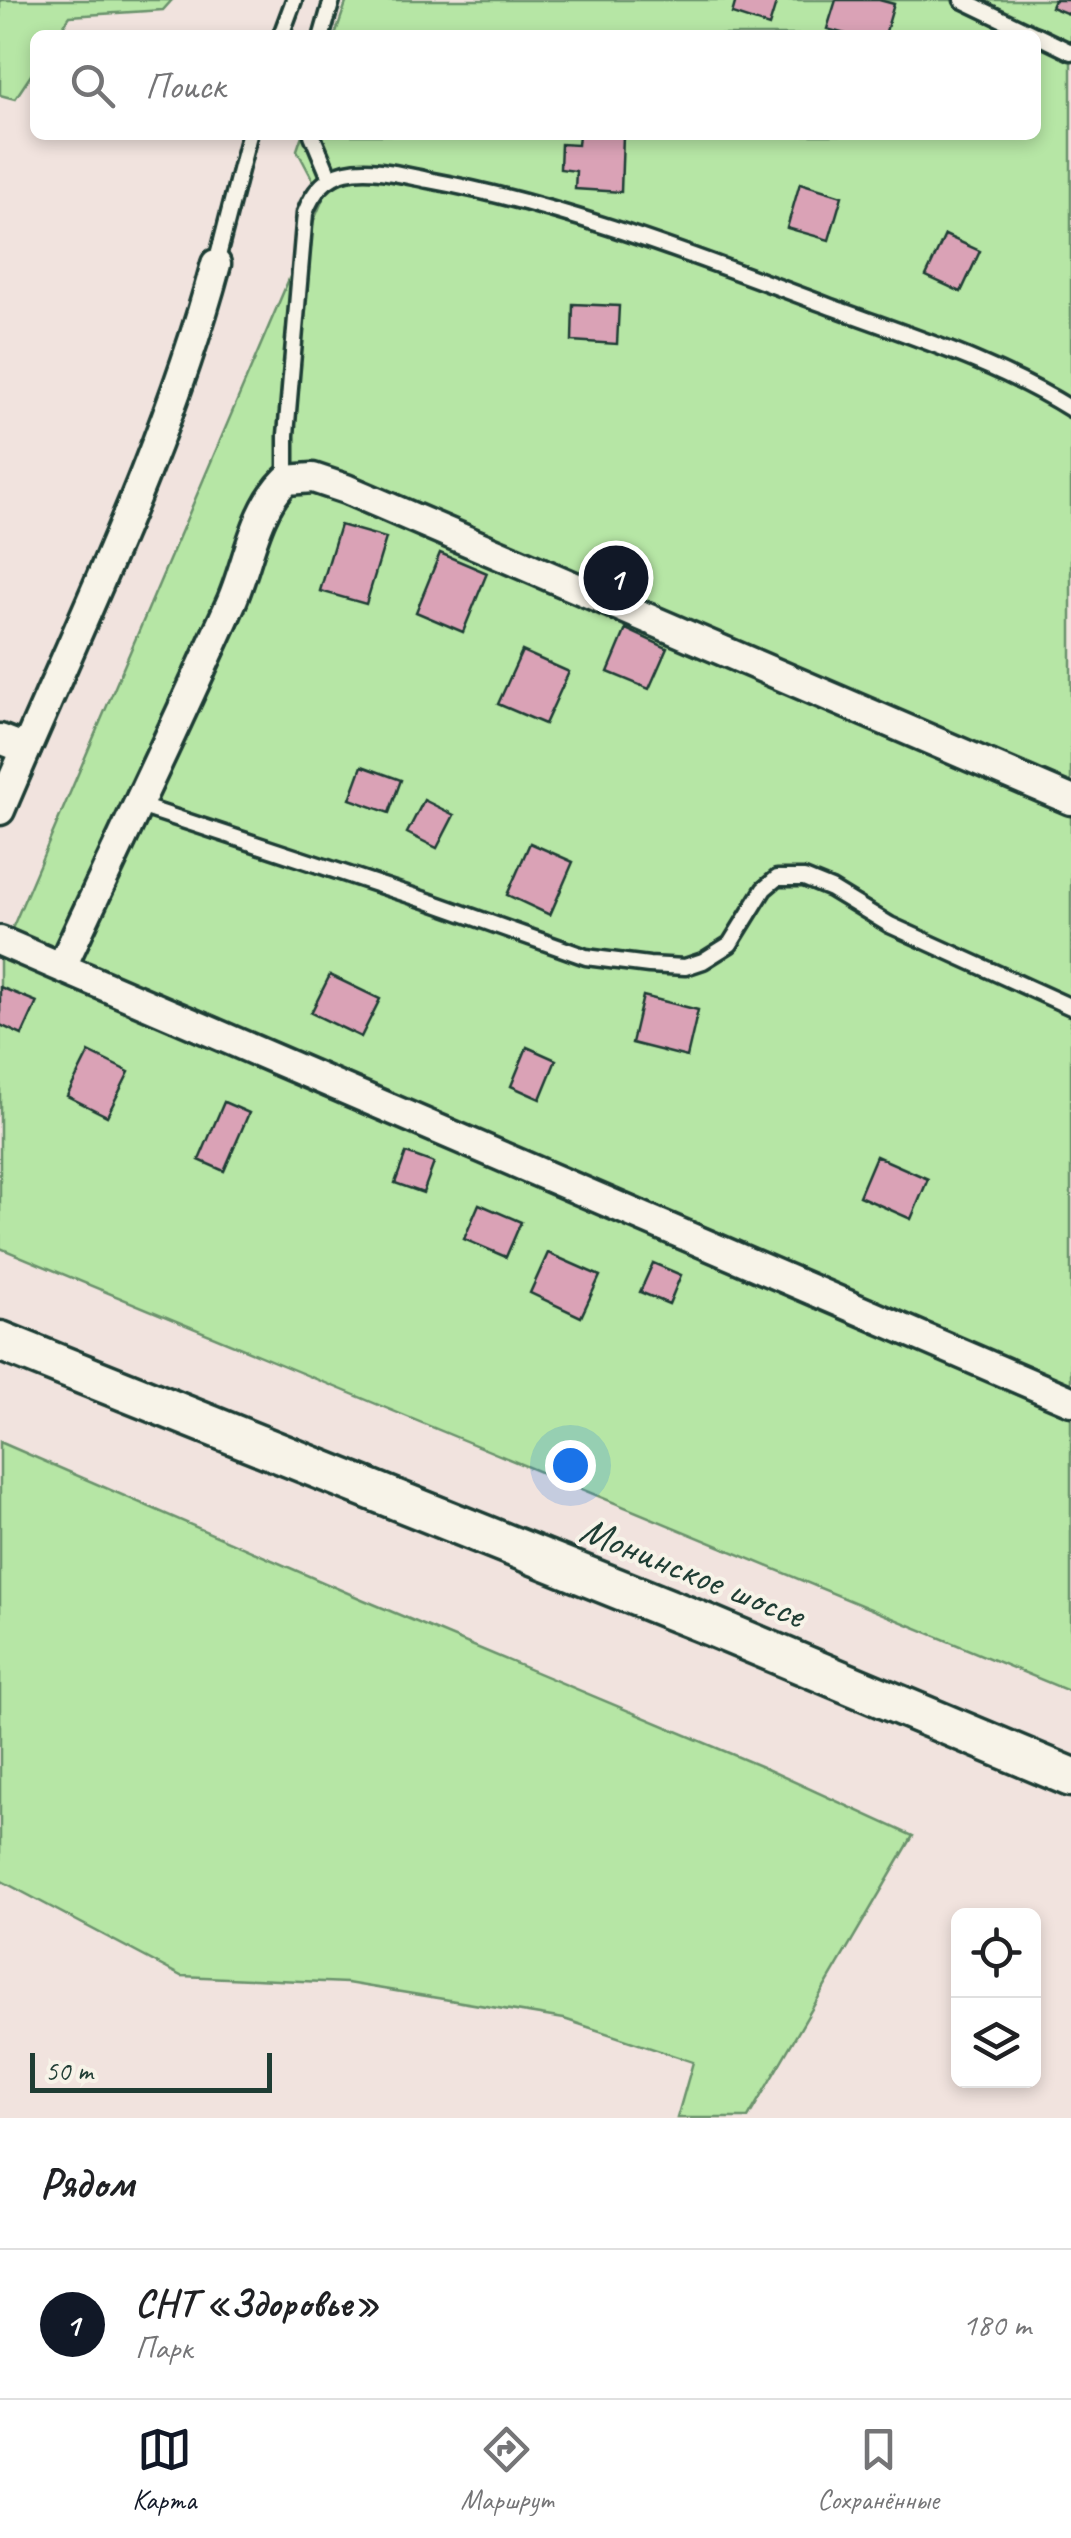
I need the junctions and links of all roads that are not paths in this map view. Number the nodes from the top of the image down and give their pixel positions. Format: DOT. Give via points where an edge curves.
graph roads {
  1 [pos="294,0"];
  2 [pos="332,0"];
  3 [pos="962,0"];
  4 [pos="283,30"];
  5 [pos="323,30"];
  6 [pos="1025,30"];
  7 [pos="1041,37"];
  8 [pos="1071,52"];
  9 [pos="249,140"];
  10 [pos="314,140"];
  11 [pos="330,178"];
  12 [pos="216,264"];
  13 [pos="1071,409"];
  14 [pos="286,480"];
  15 [pos="13,744"];
  16 [pos="1071,800"];
  17 [pos="137,805"];
  18 [pos="0,810"];
  19 [pos="0,941"];
  20 [pos="62,966"];
  21 [pos="1071,1007"];
  22 [pos="0,1341"];
  23 [pos="1071,1401"];
  24 [pos="1071,1777"];
  1 -- 4 [label="lane"];
  2 -- 5 [label="lane"];
  3 -- 6 [label="lane"];
  7 -- 8 [label="lane"];
  9 -- 12 [label="lane"];
  10 -- 11 [label="lane"];
  11 -- 13 [label="lane" via="385,172 486,190 646,240 978,362"];
  11 -- 14 [label="lane" via="305,213"];
  12 -- 15 [label="street" via="164,429"];
  14 -- 16 [label="street" via="313,478 346,489"];
  14 -- 17 [label="street" via="264,515 232,602"];
  15 -- 18 [label="street"];
  17 -- 20 [label="street"];
  17 -- 21 [label="lane" via="586,957 649,965 702,961 730,944 764,889 778,878 804,878"];
  19 -- 20 [label="street"];
  20 -- 23 [label="street"];
  22 -- 24 [label="main road, Монинское шоссе"];
}
